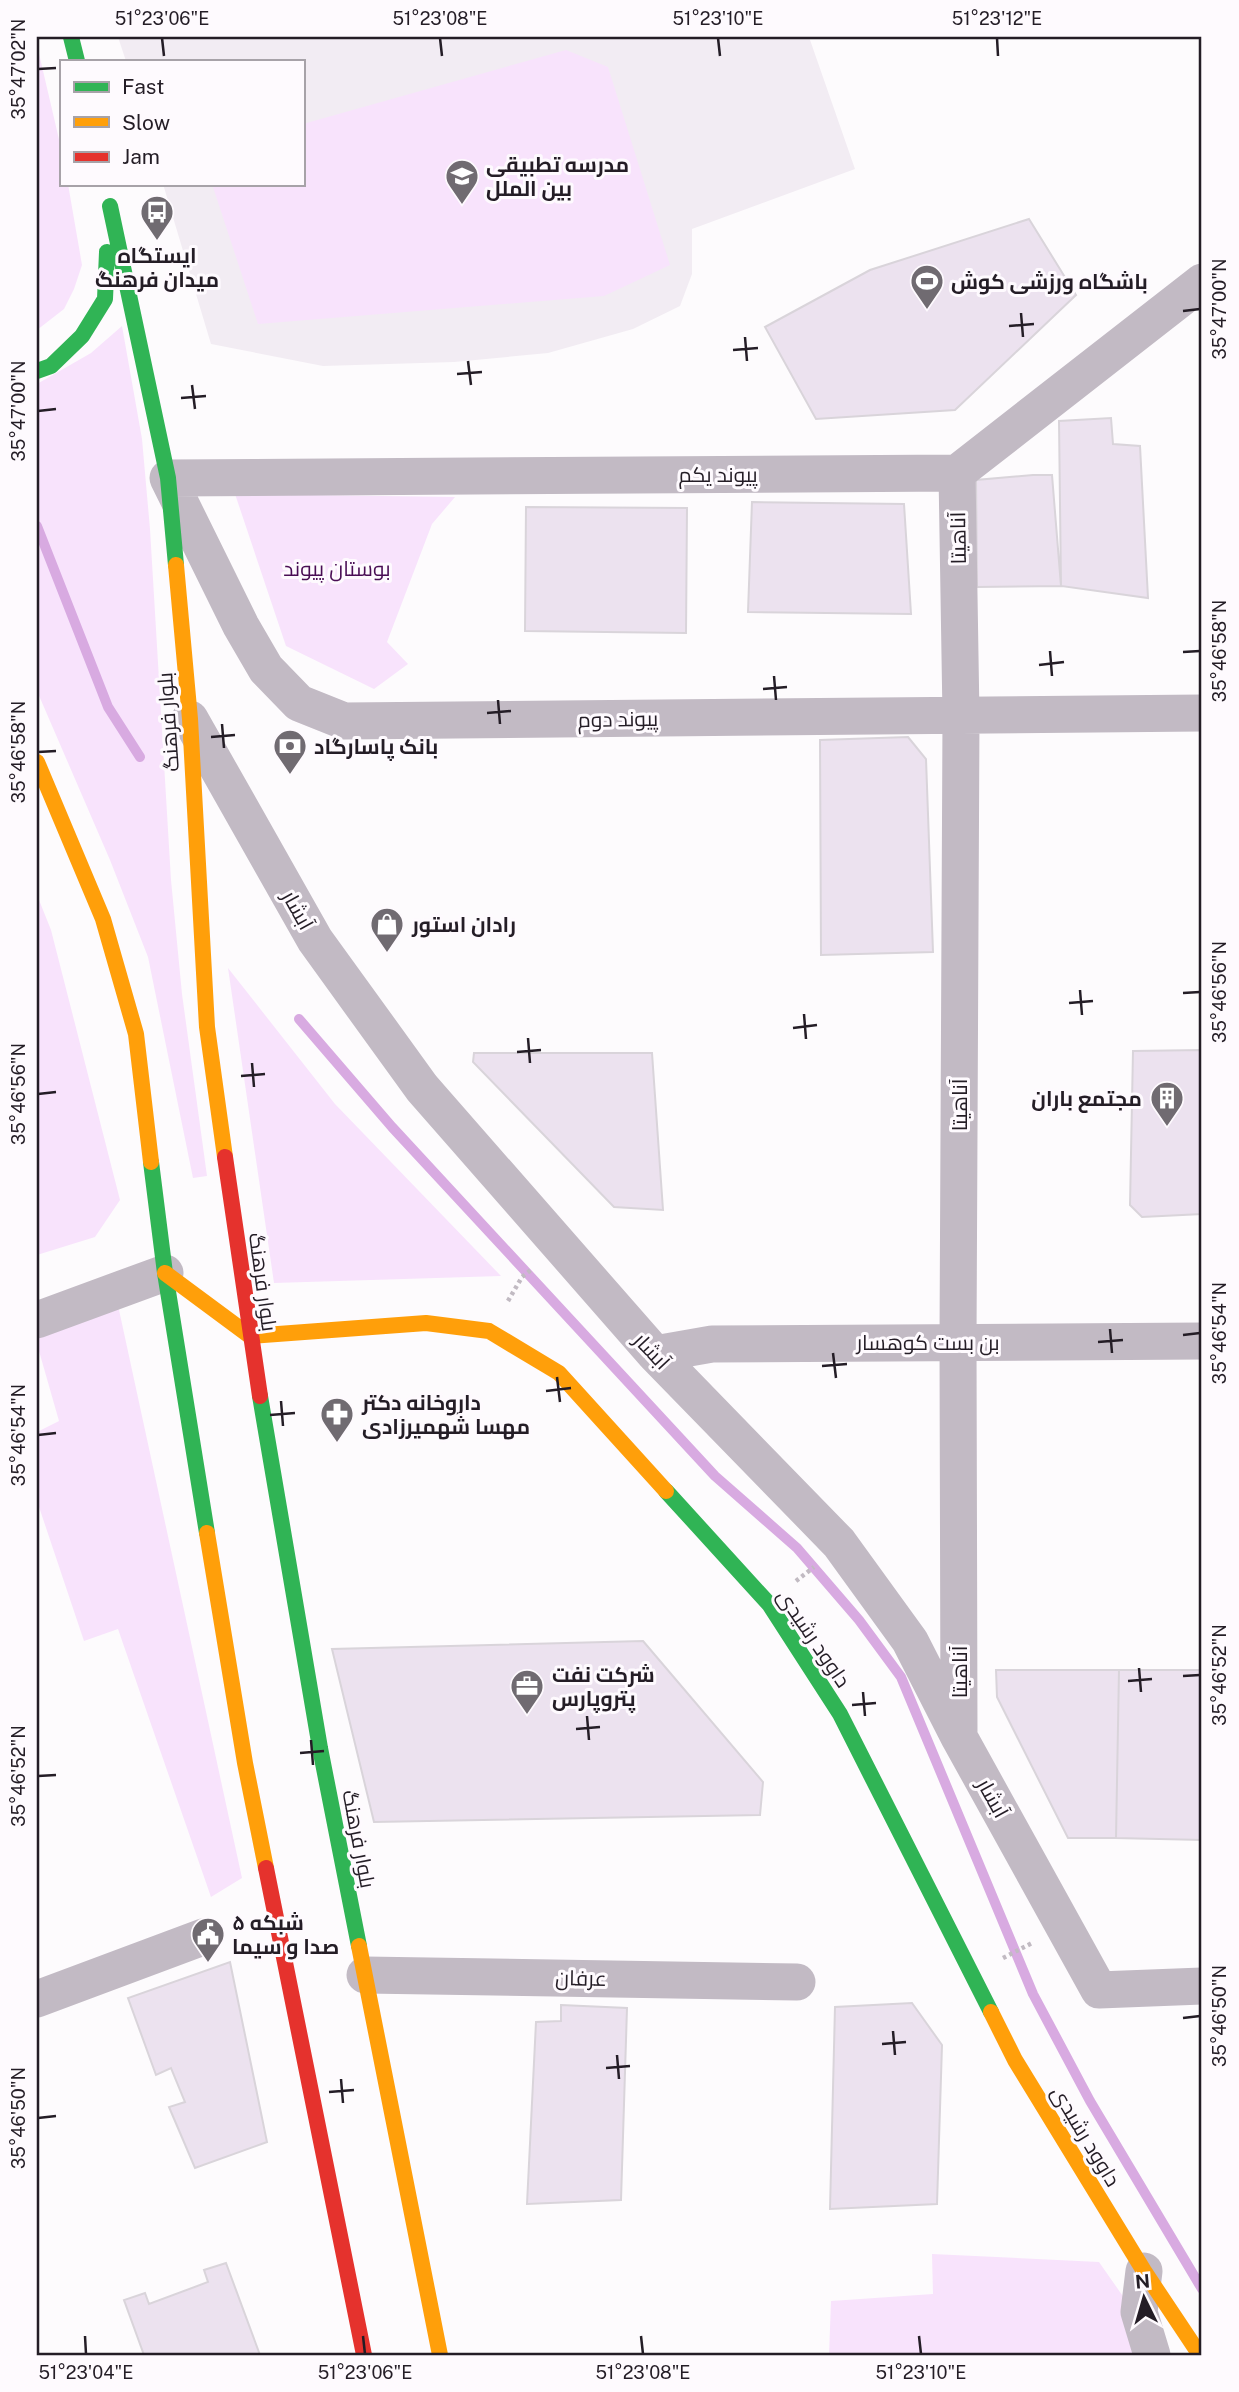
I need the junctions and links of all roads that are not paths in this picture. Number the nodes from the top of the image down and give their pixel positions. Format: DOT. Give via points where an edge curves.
graph roads {
  1 [pos="71,37"];
  2 [pos="76,60"];
  3 [pos="1202,282"];
  4 [pos="37,371"];
  5 [pos="957,472"];
  6 [pos="168,478"];
  7 [pos="1202,713"];
  8 [pos="961,716"];
  9 [pos="190,719"];
  10 [pos="37,762"];
  11 [pos="165,1273"];
  12 [pos="37,1321"];
  13 [pos="250,1336"];
  14 [pos="957,1341"];
  15 [pos="1202,1341"];
  16 [pos="655,1354"];
  17 [pos="959,1737"];
  18 [pos="203,1937"];
  19 [pos="365,1975"];
  20 [pos="797,1982"];
  21 [pos="1202,1986"];
  22 [pos="37,1999"];
  23 [pos="1144,2271"];
  24 [pos="364,2355"];
  25 [pos="440,2355"];
  26 [pos="1152,2355"];
  27 [pos="1200,2355"];
  1 -- 2 [label="main road"];
  3 -- 5 [label="street"];
  4 -- 6 [label="main road, بلوار فرهنگ" via="51,366 82,337 105,299 108,201"];
  5 -- 6 [label="street, پیوند یکم"];
  5 -- 8 [label="street, آناهیتا"];
  6 -- 8 [label="street, پیوند دوم" via="266,669 299,703 344,721"];
  6 -- 9 [label="main road, بلوار فرهنگ"];
  7 -- 8 [label="street, پیوند دوم"];
  8 -- 14 [label="street, آناهیتا"];
  9 -- 13 [label="main road, بلوار فرهنگ" via="207,1027"];
  9 -- 16 [label="street, آبشار" via="314,940 414,1077"];
  10 -- 11 [label="main road" via="103,919 136,1034"];
  11 -- 12 [label="street"];
  11 -- 13 [label="main road"];
  11 -- 24 [label="main road" via="245,1763"];
  13 -- 19 [label="main road, بلوار فرهنگ" via="317,1735"];
  13 -- 23 [label="main road, داوود رشیدی" via="426,1323 489,1331 559,1373 776,1615 840,1714 1015,2060"];
  14 -- 15 [label="street, بن بست کوهسار"];
  14 -- 16 [label="street, بن بست کوهسار" via="712,1344"];
  14 -- 17 [label="street, آناهیتا"];
  16 -- 17 [label="street, آبشار" via="839,1543 910,1641"];
  17 -- 21 [label="street, آبشار" via="1100,1990"];
  18 -- 22 [label="street"];
  19 -- 20 [label="street, عرفان"];
  19 -- 25 [label="main road, بلوار فرهنگ"];
  23 -- 26 [label="street" via="1139,2312"];
  23 -- 27 [label="main road, داوود رشیدی"];
}
